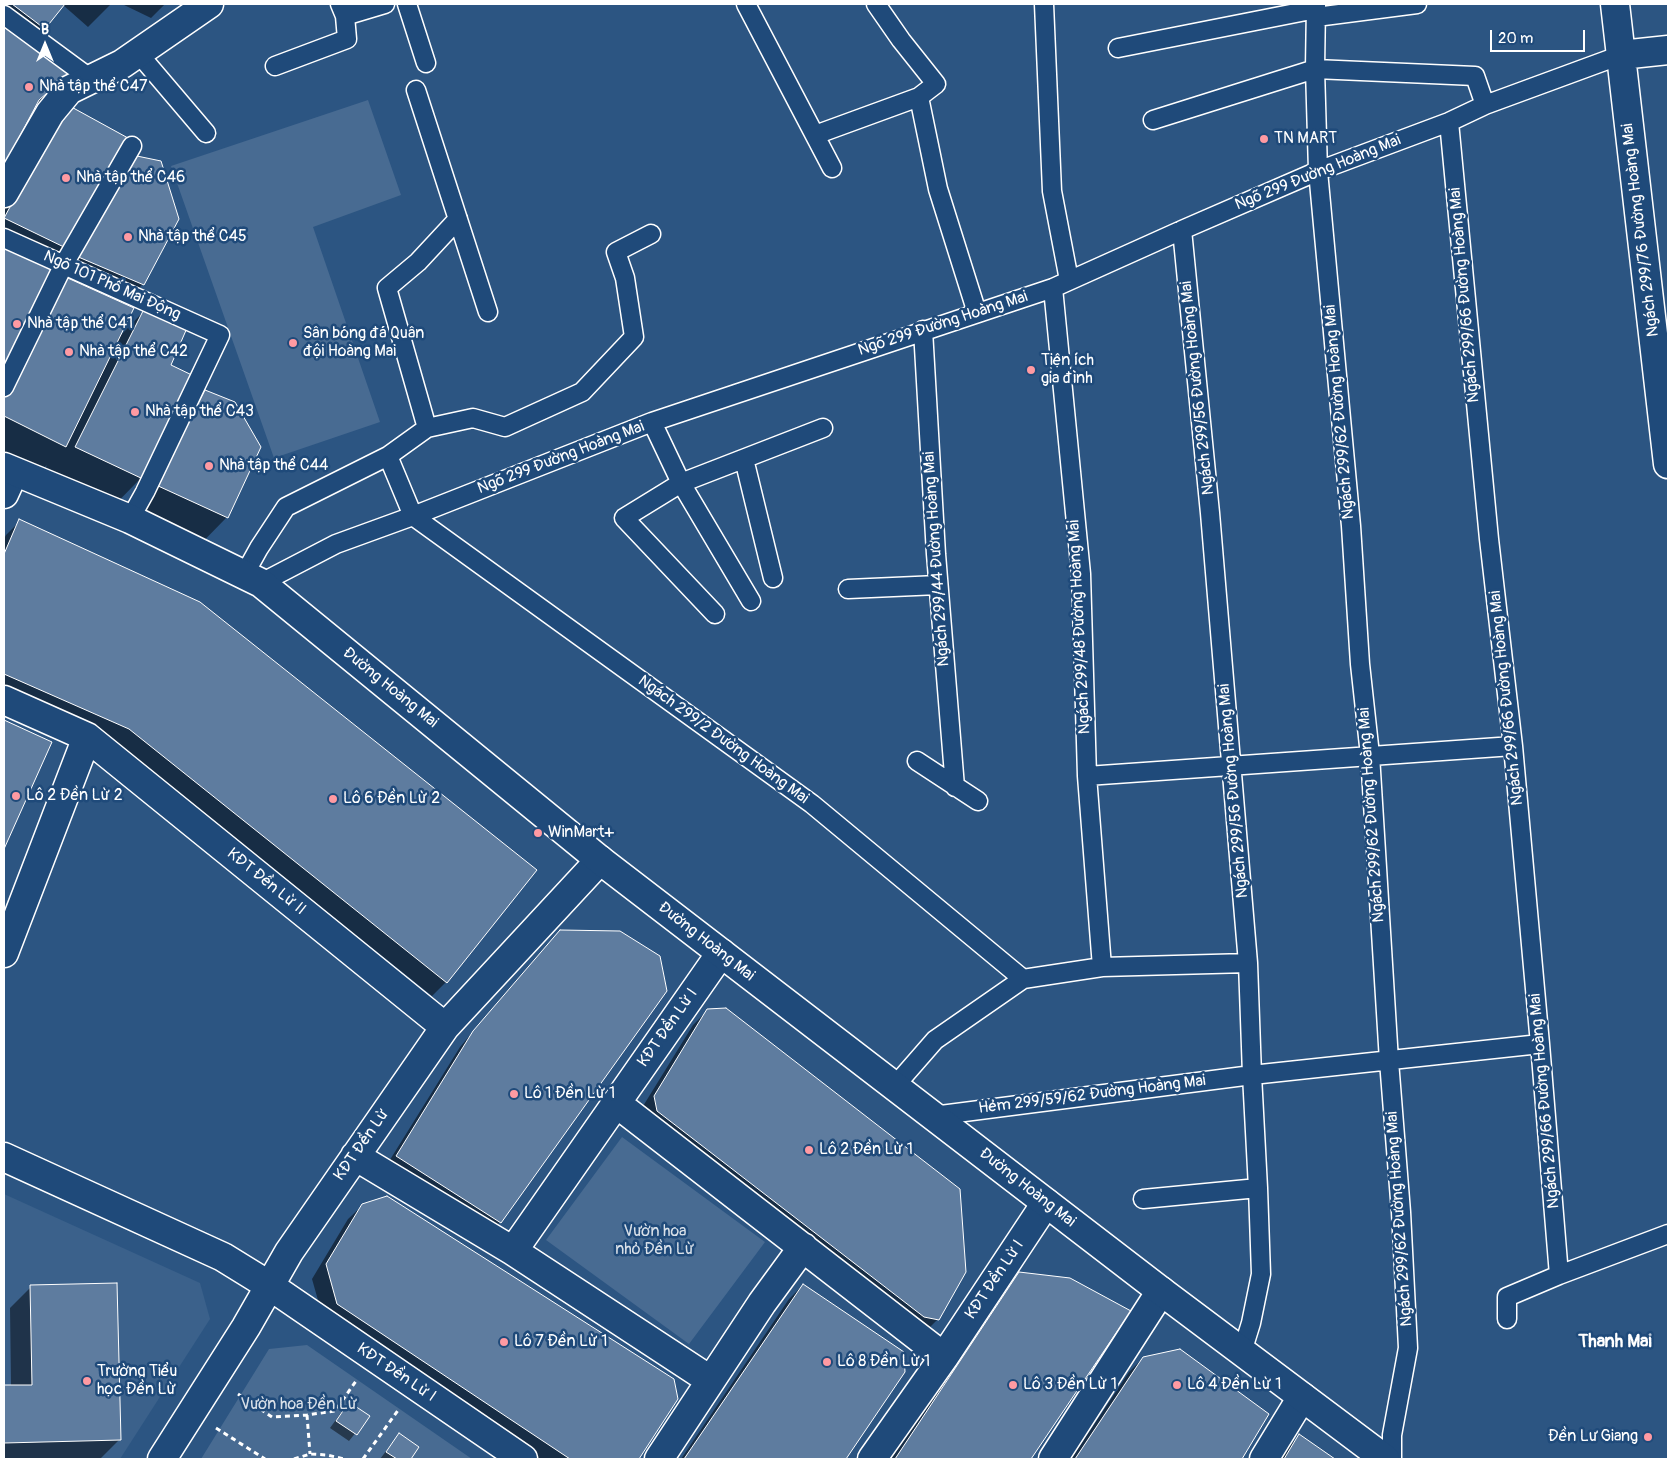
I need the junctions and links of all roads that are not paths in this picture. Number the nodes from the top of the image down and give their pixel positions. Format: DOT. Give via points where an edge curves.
graph roads {
  1 [pos="385,4"];
  2 [pos="407,4"];
  3 [pos="746,4"];
  4 [pos="876,4"];
  5 [pos="1044,4"];
  6 [pos="1417,4"];
  7 [pos="1615,4"];
  8 [pos="203,6"];
  9 [pos="342,10"];
  10 [pos="1316,10"];
  11 [pos="4,15"];
  12 [pos="1118,48"];
  13 [pos="1665,50"];
  14 [pos="138,53"];
  15 [pos="1621,55"];
  16 [pos="426,63"];
  17 [pos="275,66"];
  18 [pos="1315,69"];
  19 [pos="91,79"];
  20 [pos="416,90"];
  21 [pos="919,97"];
  22 [pos="1485,105"];
  23 [pos="1154,120"];
  24 [pos="1449,122"];
  25 [pos="206,133"];
  26 [pos="815,135"];
  27 [pos="132,146"];
  28 [pos="832,168"];
  29 [pos="1318,171"];
  30 [pos="4,193"];
  31 [pos="458,219"];
  32 [pos="1182,230"];
  33 [pos="651,234"];
  34 [pos="4,238"];
  35 [pos="64,264"];
  36 [pos="1069,280"];
  37 [pos="1053,288"];
  38 [pos="488,312"];
  39 [pos="977,313"];
  40 [pos="923,330"];
  41 [pos="4,387"];
  42 [pos="652,422"];
  43 [pos="427,428"];
  44 [pos="823,428"];
  45 [pos="388,456"];
  46 [pos="744,458"];
  47 [pos="1668,464"];
  48 [pos="7,477"];
  49 [pos="682,483"];
  50 [pos="412,516"];
  51 [pos="130,519"];
  52 [pos="773,578"];
  53 [pos="252,579"];
  54 [pos="938,585"];
  55 [pos="848,589"];
  56 [pos="751,602"];
  57 [pos="715,614"];
  58 [pos="4,700"];
  59 [pos="87,737"];
  60 [pos="1513,746"];
  61 [pos="1370,756"];
  62 [pos="917,761"];
  63 [pos="1232,766"];
  64 [pos="1087,776"];
  65 [pos="955,786"];
  66 [pos="978,801"];
  67 [pos="600,860"];
  68 [pos="4,953"];
  69 [pos="721,953"];
  70 [pos="1248,963"];
  71 [pos="1102,967"];
  72 [pos="1023,978"];
  73 [pos="445,1026"];
  74 [pos="1540,1044"];
  75 [pos="1389,1061"];
  76 [pos="1252,1075"];
  77 [pos="894,1087"];
  78 [pos="616,1103"];
  79 [pos="932,1116"];
  80 [pos="355,1156"];
  81 [pos="4,1157"];
  82 [pos="1258,1188"];
  83 [pos="1142,1199"];
  84 [pos="1046,1203"];
  85 [pos="1668,1234"];
  86 [pos="803,1247"];
  87 [pos="513,1251"];
  88 [pos="1559,1275"];
  89 [pos="270,1286"];
  90 [pos="1161,1291"];
  91 [pos="1507,1319"];
  92 [pos="1242,1352"];
  93 [pos="944,1357"];
  94 [pos="710,1380"];
  95 [pos="1302,1397"];
  96 [pos="162,1459"];
  97 [pos="523,1459"];
  98 [pos="658,1459"];
  99 [pos="872,1459"];
  100 [pos="1053,1459"];
  101 [pos="1264,1459"];
  102 [pos="1385,1459"];
  103 [pos="1392,1459"];
  1 -- 9 [label="lane"];
  2 -- 16 [label="lane"];
  3 -- 26 [label="lane"];
  4 -- 21 [label="lane" via="936,84"];
  5 -- 36 [label="lane" via="1052,191"];
  6 -- 10 [label="lane"];
  7 -- 15 [label="street, Ngách 299/76 Đường Hoàng Mai"];
  8 -- 14 [label="street"];
  9 -- 17 [label="lane" via="347,39"];
  10 -- 12 [label="lane"];
  10 -- 18 [label="lane, Ngách 299/62 Đường Hoàng Mai"];
  11 -- 19 [label="lane"];
  13 -- 15 [label="street"];
  14 -- 19 [label="street"];
  14 -- 25 [label="lane"];
  15 -- 22 [label="lane, Ngõ 299 Đường Hoàng Mai"];
  15 -- 47 [label="street, Ngách 299/76 Đường Hoàng Mai"];
  18 -- 22 [label="lane" via="1475,76"];
  18 -- 23 [label="lane"];
  18 -- 29 [label="lane, Ngách 299/62 Đường Hoàng Mai"];
  19 -- 30 [label="street" via="69,90 50,113"];
  20 -- 31 [label="lane"];
  21 -- 26 [label="lane"];
  21 -- 39 [label="lane" via="938,188"];
  22 -- 24 [label="lane, Ngõ 299 Đường Hoàng Mai"];
  24 -- 29 [label="lane, Ngõ 299 Đường Hoàng Mai"];
  24 -- 60 [label="lane, Ngách 299/66 Đường Hoàng Mai" via="1489,539"];
  26 -- 28 [label="lane"];
  27 -- 35 [label="lane"];
  29 -- 32 [label="lane, Ngõ 299 Đường Hoàng Mai"];
  29 -- 61 [label="lane, Ngách 299/62 Đường Hoàng Mai"];
  31 -- 38 [label="lane"];
  31 -- 43 [label="lane" via="418,262 387,288"];
  32 -- 36 [label="lane, Ngõ 299 Đường Hoàng Mai"];
  32 -- 63 [label="lane, Ngách 299/56 Đường Hoàng Mai"];
  33 -- 43 [label="lane" via="616,252 625,278 634,337 582,392 505,427 474,418"];
  34 -- 35 [label="lane, Ngõ 101 Phố Mai Động"];
  35 -- 41 [label="lane"];
  35 -- 51 [label="lane, Ngõ 101 Phố Mai Động" via="220,335"];
  36 -- 37 [label="lane, Ngõ 299 Đường Hoàng Mai"];
  37 -- 39 [label="lane, Ngõ 299 Đường Hoàng Mai"];
  37 -- 64 [label="lane, Ngách 299/48 Đường Hoàng Mai" via="1081,574"];
  39 -- 40 [label="lane, Ngõ 299 Đường Hoàng Mai"];
  40 -- 42 [label="lane, Ngõ 299 Đường Hoàng Mai"];
  40 -- 54 [label="lane, Ngách 299/44 Đường Hoàng Mai"];
  42 -- 49 [label="lane"];
  42 -- 50 [label="lane, Ngõ 299 Đường Hoàng Mai"];
  43 -- 45 [label="lane"];
  44 -- 46 [label="lane"];
  45 -- 50 [label="lane"];
  45 -- 53 [label="lane" via="286,506 258,548"];
  46 -- 49 [label="lane"];
  46 -- 52 [label="lane"];
  48 -- 51 [label="street, Đường Hoàng Mai"];
  49 -- 56 [label="lane"];
  49 -- 57 [label="lane" via="624,518"];
  50 -- 53 [label="lane, Ngõ 299 Đường Hoàng Mai"];
  50 -- 72 [label="lane, Ngách 299/2 Đường Hoàng Mai" via="812,804"];
  51 -- 53 [label="street, Đường Hoàng Mai"];
  53 -- 67 [label="street, Đường Hoàng Mai"];
  54 -- 55 [label="lane"];
  54 -- 65 [label="lane, Ngách 299/44 Đường Hoàng Mai"];
  58 -- 59 [label="street, KĐT Đền Lừ II"];
  59 -- 68 [label="street"];
  59 -- 73 [label="street, KĐT Đền Lừ II"];
  60 -- 61 [label="lane"];
  60 -- 74 [label="lane, Ngách 299/66 Đường Hoàng Mai"];
  61 -- 63 [label="lane"];
  61 -- 75 [label="lane, Ngách 299/62 Đường Hoàng Mai"];
  62 -- 65 [label="lane"];
  63 -- 64 [label="lane"];
  63 -- 70 [label="lane, Ngách 299/56 Đường Hoàng Mai"];
  64 -- 71 [label="lane, Ngách 299/48 Đường Hoàng Mai"];
  65 -- 66 [label="lane"];
  67 -- 69 [label="street, Đường Hoàng Mai"];
  67 -- 73 [label="street, KĐT Đền Lừ"];
  69 -- 77 [label="street, Đường Hoàng Mai"];
  69 -- 78 [label="street, KĐT Đền Lừ I"];
  70 -- 71 [label="lane"];
  70 -- 76 [label="lane, Ngách 299/56 Đường Hoàng Mai"];
  71 -- 72 [label="lane"];
  72 -- 77 [label="lane" via="934,1040"];
  73 -- 80 [label="street, KĐT Đền Lừ"];
  74 -- 75 [label="lane, Hẻm 299/59/62 Đường Hoàng Mai"];
  74 -- 88 [label="lane, Ngách 299/66 Đường Hoàng Mai"];
  75 -- 76 [label="lane, Hẻm 299/59/62 Đường Hoàng Mai"];
  75 -- 103 [label="lane, Ngách 299/62 Đường Hoàng Mai" via="1408,1348 1392,1435"];
  76 -- 79 [label="lane, Hẻm 299/59/62 Đường Hoàng Mai"];
  76 -- 82 [label="lane, Ngách 299/56 Đường Hoàng Mai"];
  77 -- 79 [label="street, Đường Hoàng Mai"];
  78 -- 86 [label="street"];
  78 -- 87 [label="street, KĐT Đền Lừ I"];
  79 -- 84 [label="street, Đường Hoàng Mai"];
  80 -- 87 [label="street"];
  80 -- 89 [label="street, KĐT Đền Lừ" via="289,1252"];
  81 -- 89 [label="street" via="223,1257"];
  82 -- 83 [label="lane"];
  82 -- 92 [label="lane, Ngách 299/56 Đường Hoàng Mai" via="1261,1274"];
  84 -- 90 [label="street, Đường Hoàng Mai"];
  84 -- 93 [label="street, KĐT Đền Lừ I"];
  85 -- 88 [label="lane"];
  86 -- 93 [label="street"];
  86 -- 94 [label="street"];
  87 -- 94 [label="street"];
  88 -- 91 [label="lane" via="1507,1296"];
  89 -- 96 [label="street, KĐT Đền Lừ"];
  89 -- 97 [label="street, KĐT Đền Lừ I"];
  90 -- 92 [label="street, Đường Hoàng Mai"];
  90 -- 100 [label="street"];
  92 -- 95 [label="street, Đường Hoàng Mai"];
  93 -- 99 [label="street, KĐT Đền Lừ I"];
  94 -- 98 [label="street"];
  95 -- 101 [label="street"];
  95 -- 102 [label="street, Đường Hoàng Mai"];
}
